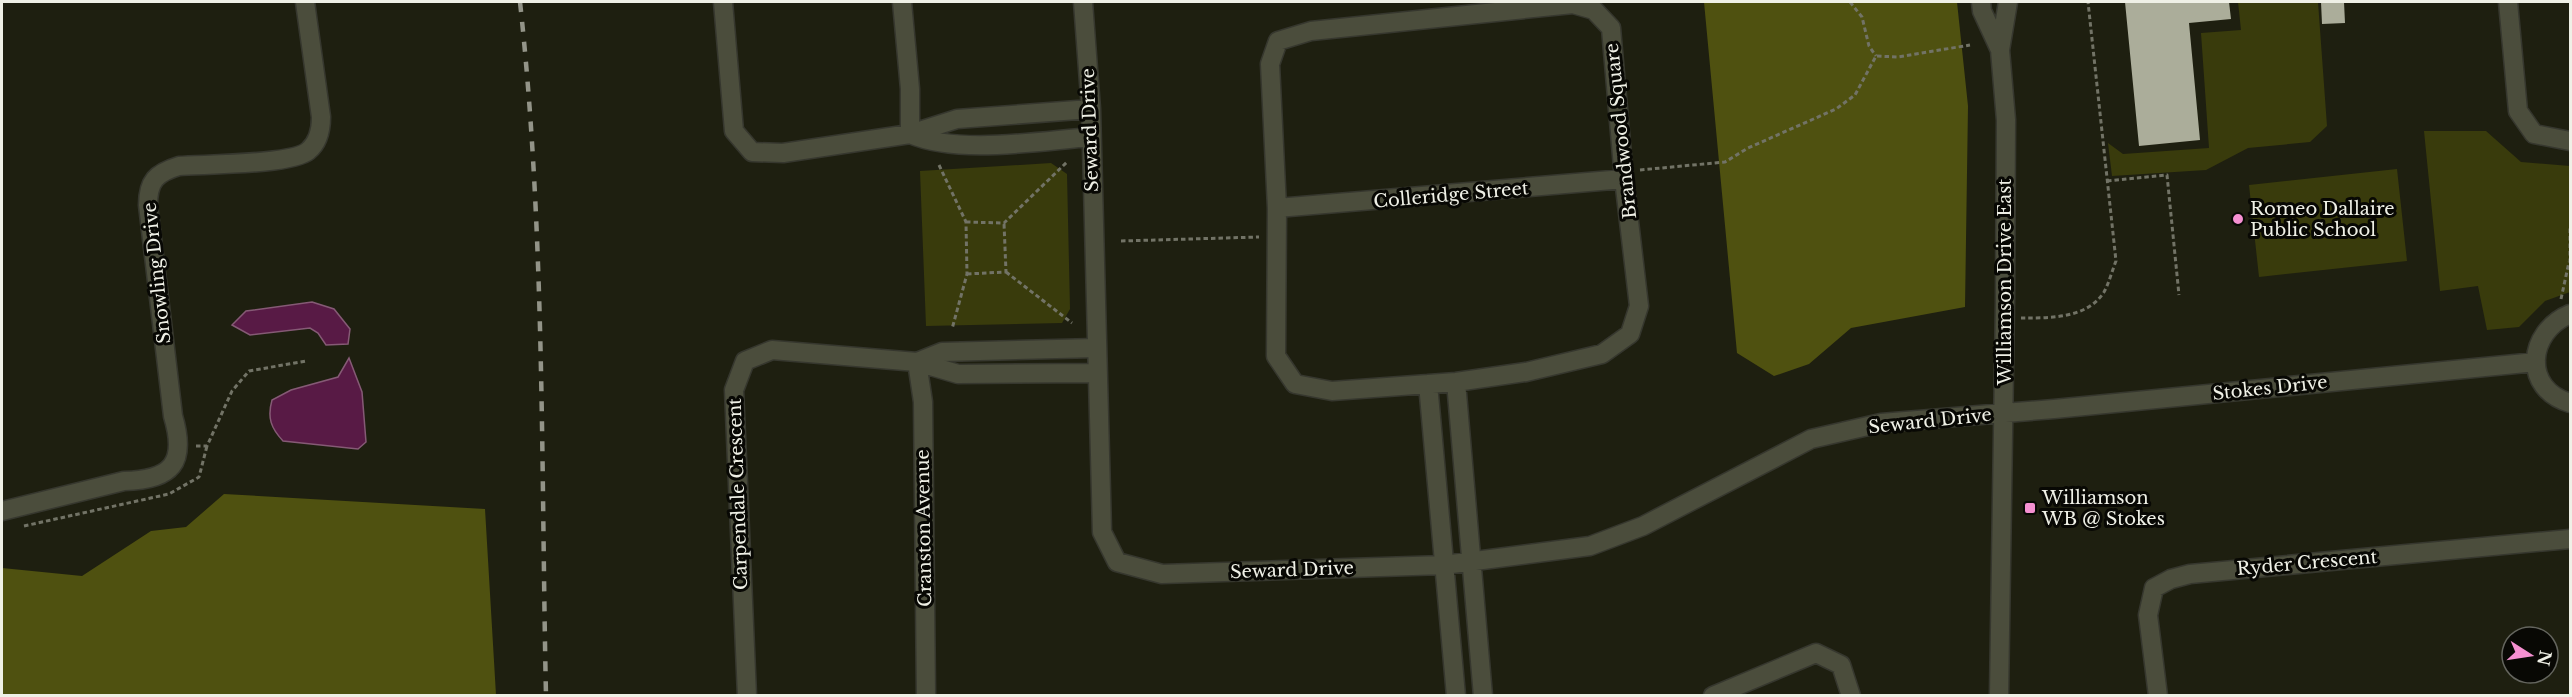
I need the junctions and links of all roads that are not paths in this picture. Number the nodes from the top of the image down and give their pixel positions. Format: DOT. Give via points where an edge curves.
graph roads {
  1 [pos="305,2"];
  2 [pos="723,2"];
  3 [pos="902,2"];
  4 [pos="1083,2"];
  5 [pos="1981,2"];
  6 [pos="2008,2"];
  7 [pos="2508,2"];
  8 [pos="2000,50"];
  9 [pos="1090,109"];
  10 [pos="910,134"];
  11 [pos="1091,137"];
  12 [pos="2571,141"];
  13 [pos="1624,175"];
  14 [pos="1277,208"];
  15 [pos="2564,318"];
  16 [pos="1096,348"];
  17 [pos="917,362"];
  18 [pos="2536,362"];
  19 [pos="1097,373"];
  20 [pos="1456,382"];
  21 [pos="1428,384"];
  22 [pos="2571,403"];
  23 [pos="2004,413"];
  24 [pos="2,511"];
  25 [pos="2571,539"];
  26 [pos="1470,560"];
  27 [pos="1444,564"];
  28 [pos="747,696"];
  29 [pos="926,696"];
  30 [pos="1456,696"];
  31 [pos="1483,696"];
  32 [pos="1713,696"];
  33 [pos="1851,696"];
  34 [pos="1999,696"];
  35 [pos="2158,696"];
  1 -- 24 [label="street, Snowling Drive" via="321,117 321,131 309,151 287,159 179,166 164,171 148,191 178,445 174,462 160,477 124,481"];
  2 -- 10 [label="street" via="734,131 752,152 783,153"];
  3 -- 10 [label="street"];
  4 -- 9 [label="street, Seward Drive"];
  5 -- 8 [label="street, Williamson Drive East"];
  6 -- 8 [label="street, Williamson Drive East"];
  7 -- 12 [label="street" via="2518,111 2534,134"];
  8 -- 23 [label="street, Williamson Drive East" via="2006,120"];
  9 -- 10 [label="street" via="957,119"];
  9 -- 11 [label="street, Seward Drive"];
  10 -- 11 [label="street" via="956,146"];
  11 -- 16 [label="street, Seward Drive"];
  13 -- 14 [label="street, Colleridge Street"];
  13 -- 14 [label="street, Brandwood Square" via="1611,28 1594,10 1573,4 1311,31 1278,41 1270,64"];
  13 -- 20 [label="street, Brandwood Square" via="1639,306 1630,334 1602,354 1526,372"];
  14 -- 21 [label="street, Brandwood Square" via="1276,356 1295,384 1332,391"];
  15 -- 18 [label="street" via="2545,332"];
  16 -- 17 [label="street, Carpendale Crescent" via="942,352"];
  16 -- 19 [label="street, Seward Drive"];
  17 -- 19 [label="street, Carpendale Crescent" via="958,374"];
  17 -- 28 [label="street, Carpendale Crescent" via="772,350 746,361 734,390"];
  17 -- 29 [label="street, Cranston Avenue" via="923,402"];
  18 -- 22 [label="street" via="2546,389"];
  18 -- 23 [label="street, Stokes Drive"];
  19 -- 27 [label="street, Seward Drive" via="1102,532 1117,562 1162,574"];
  20 -- 21 [label="street, Brandwood Square"];
  20 -- 26 [label="street"];
  21 -- 27 [label="street"];
  23 -- 26 [label="street, Seward Drive" via="1881,423 1811,439 1643,526 1590,546"];
  23 -- 34 [label="street, Williamson Drive East"];
  25 -- 35 [label="street, Ryder Crescent" via="2171,579 2154,588 2148,615"];
  26 -- 27 [label="street, Seward Drive"];
  26 -- 31 [label="street"];
  27 -- 30 [label="street"];
  32 -- 33 [label="street" via="1816,653 1841,665"];
}
